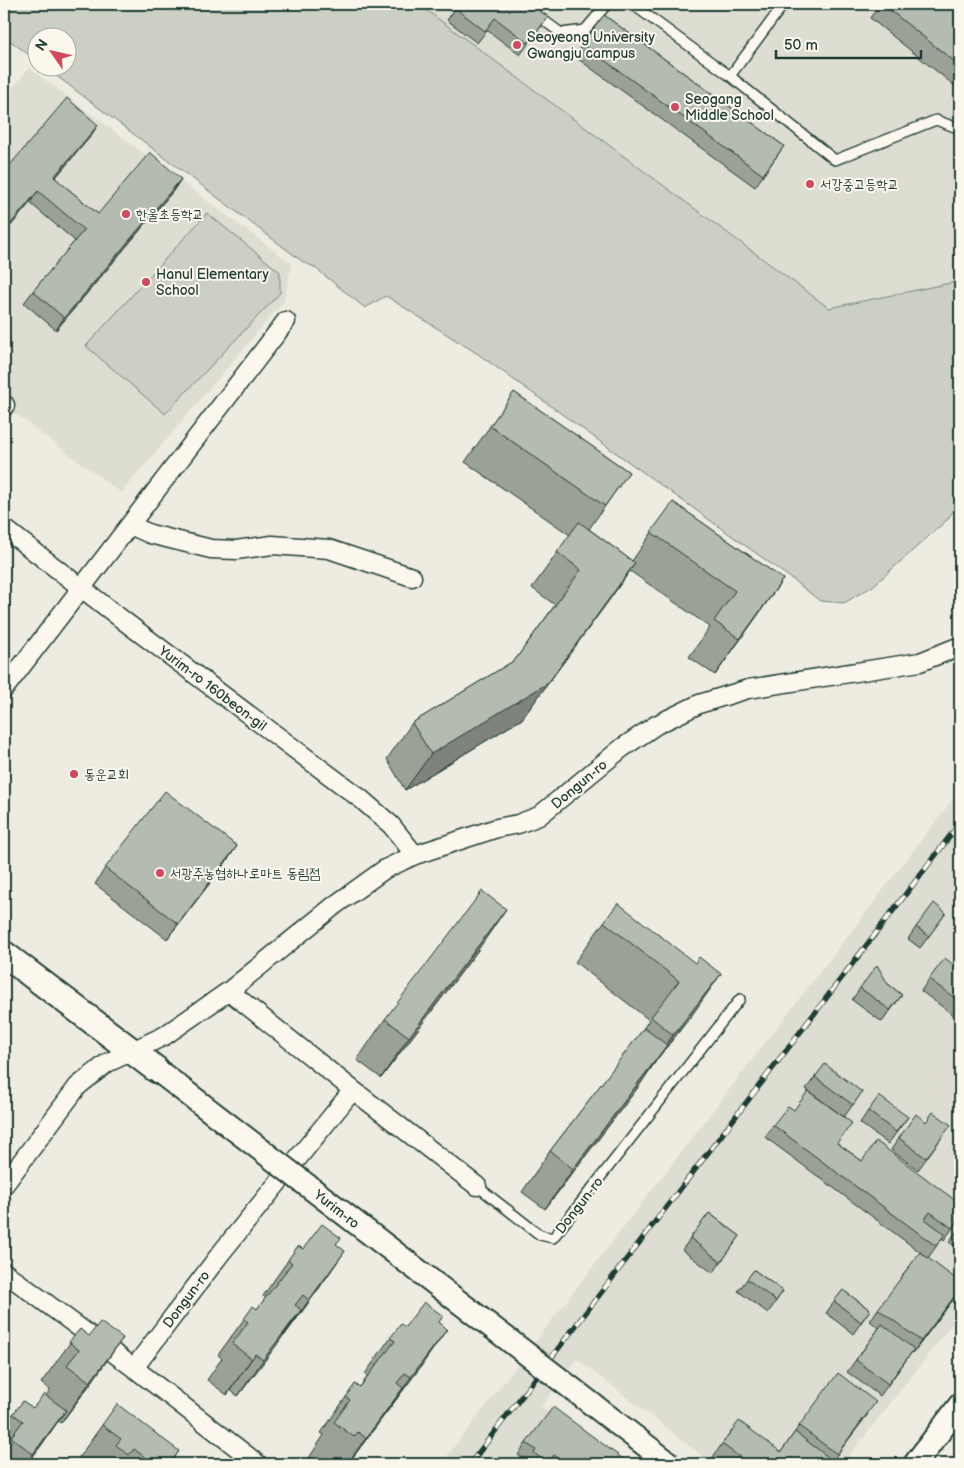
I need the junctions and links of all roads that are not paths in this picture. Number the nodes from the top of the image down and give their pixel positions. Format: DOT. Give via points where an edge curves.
graph roads {
  1 [pos="521,4"];
  2 [pos="607,4"];
  3 [pos="632,4"];
  4 [pos="784,4"];
  5 [pos="730,76"];
  6 [pos="960,129"];
  7 [pos="286,321"];
  8 [pos="130,525"];
  9 [pos="4,528"];
  10 [pos="412,577"];
  11 [pos="81,588"];
  12 [pos="960,646"];
  13 [pos="4,689"];
  14 [pos="415,855"];
  15 [pos="4,954"];
  16 [pos="229,991"];
  17 [pos="740,999"];
  18 [pos="132,1051"];
  19 [pos="157,1070"];
  20 [pos="353,1090"];
  21 [pos="4,1185"];
  22 [pos="477,1186"];
  23 [pos="4,1272"];
  24 [pos="134,1368"];
  25 [pos="960,1405"];
  26 [pos="258,1464"];
  27 [pos="670,1464"];
  28 [pos="915,1464"];
  1 -- 2 [label="lane" via="561,33 584,30"];
  3 -- 5 [label="lane"];
  4 -- 5 [label="lane"];
  5 -- 6 [label="lane" via="835,160 936,120"];
  7 -- 8 [label="street"];
  8 -- 10 [label="street" via="150,534 211,549 236,550 272,545 329,549"];
  8 -- 11 [label="street"];
  9 -- 11 [label="street, Yurim-ro 160beon-gil"];
  11 -- 13 [label="street"];
  11 -- 14 [label="street, Yurim-ro 160beon-gil" via="361,799 390,825"];
  12 -- 14 [label="street, Dongun-ro" via="920,662 748,689 699,704 656,725 622,748 539,816"];
  14 -- 16 [label="street, Dongun-ro" via="386,869 335,905"];
  15 -- 18 [label="main road, Yurim-ro"];
  16 -- 18 [label="street, Dongun-ro" via="164,1036"];
  16 -- 20 [label="street, Dongun-ro"];
  17 -- 22 [label="lane, Dongun-ro" via="553,1238 540,1235"];
  18 -- 19 [label="main road, Yurim-ro"];
  18 -- 21 [label="street, Dongun-ro" via="107,1063 78,1086"];
  19 -- 27 [label="street, Yurim-ro, bridge"];
  20 -- 22 [label="street, Dongun-ro"];
  20 -- 24 [label="street, Dongun-ro" via="221,1253"];
  23 -- 24 [label="street"];
  24 -- 26 [label="street"];
  25 -- 28 [label="street"];
}
